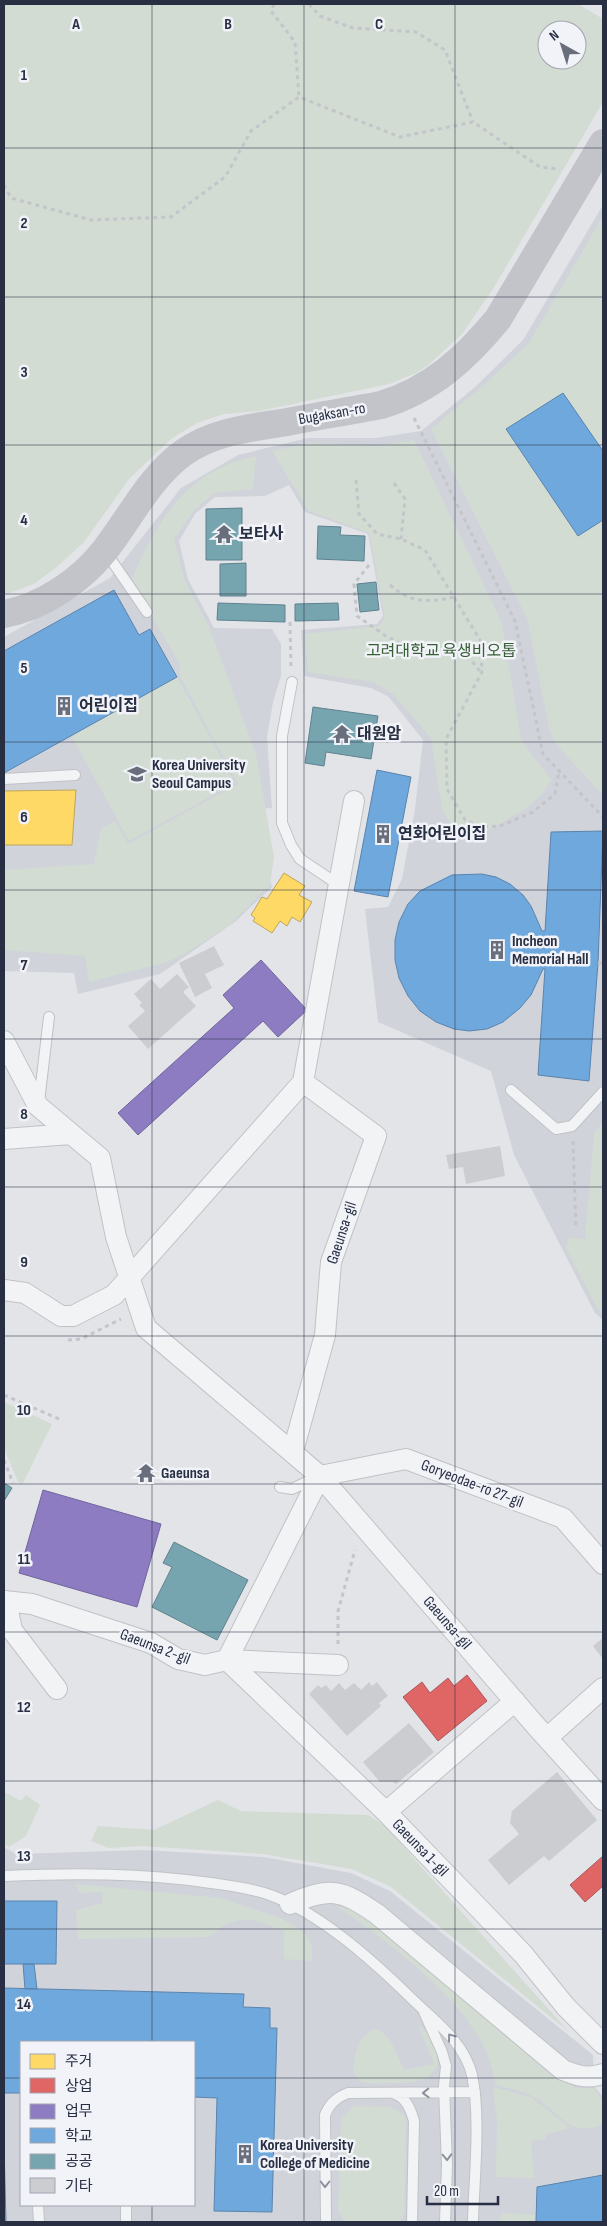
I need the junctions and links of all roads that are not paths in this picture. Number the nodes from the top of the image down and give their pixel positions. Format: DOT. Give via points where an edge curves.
graph roads {
  1 [pos="603,142"];
  2 [pos="105,550"];
  3 [pos="148,612"];
  4 [pos="7,617"];
  5 [pos="292,682"];
  6 [pos="75,775"];
  7 [pos="4,779"];
  8 [pos="354,801"];
  9 [pos="339,885"];
  10 [pos="49,1017"];
  11 [pos="4,1041"];
  12 [pos="303,1082"];
  13 [pos="511,1090"];
  14 [pos="603,1092"];
  15 [pos="38,1106"];
  16 [pos="71,1134"];
  17 [pos="4,1139"];
  18 [pos="130,1280"];
  19 [pos="4,1290"];
  20 [pos="293,1451"];
  21 [pos="320,1476"];
  22 [pos="280,1488"];
  23 [pos="603,1564"];
  24 [pos="5,1601"];
  25 [pos="8,1634"];
  26 [pos="227,1660"];
  27 [pos="338,1665"];
  28 [pos="603,1688"];
  29 [pos="57,1689"];
  30 [pos="515,1701"];
  31 [pos="547,1738"];
  32 [pos="603,1800"];
  33 [pos="386,1812"];
  34 [pos="4,1876"];
  35 [pos="290,1904"];
  36 [pos="422,2009"];
  37 [pos="603,2044"];
  38 [pos="603,2074"];
  39 [pos="444,2092"];
  40 [pos="474,2092"];
  41 [pos="392,2093"];
  42 [pos="38,2206"];
  43 [pos="126,2206"];
  44 [pos="39,2222"];
  45 [pos="126,2222"];
  46 [pos="326,2222"];
  47 [pos="412,2222"];
  48 [pos="446,2222"];
  49 [pos="473,2222"];
  1 -- 2 [label="street, Bugaksan-ro" via="498,319 462,359 405,398 228,432 203,441 181,454 147,489"];
  2 -- 3 [label="lane"];
  2 -- 4 [label="street, Bugaksan-ro" via="73,581"];
  5 -- 9 [label="lane" via="282,736 282,823 300,859"];
  6 -- 7 [label="lane"];
  8 -- 9 [label="street"];
  9 -- 12 [label="street"];
  10 -- 15 [label="lane"];
  11 -- 15 [label="street"];
  12 -- 18 [label="street" via="214,1180"];
  12 -- 20 [label="street, Gaeunsa-gil" via="376,1136 330,1262 325,1335"];
  13 -- 14 [label="lane" via="551,1127 561,1129 572,1126"];
  15 -- 16 [label="street, Gaeunsa-gil"];
  16 -- 17 [label="street"];
  16 -- 18 [label="street, Gaeunsa-gil" via="100,1158 116,1237"];
  18 -- 19 [label="street" via="114,1295 73,1316 61,1316 25,1294"];
  18 -- 20 [label="street, Gaeunsa-gil" via="146,1328"];
  20 -- 21 [label="street, Gaeunsa-gil"];
  21 -- 22 [label="lane" via="292,1489"];
  21 -- 23 [label="street, Goryeodae-ro 27-gil" via="406,1459 563,1518"];
  21 -- 26 [label="street"];
  21 -- 30 [label="street, Gaeunsa-gil"];
  24 -- 25 [label="street, Gaeunsa 2-gil"];
  24 -- 26 [label="street, Gaeunsa 2-gil" via="32,1604 151,1643 178,1659 205,1665"];
  25 -- 29 [label="street, Gaeunsa 2-gil"];
  26 -- 27 [label="street, Gaeunsa 2-gil"];
  26 -- 33 [label="street, Gaeunsa 1-gil"];
  28 -- 31 [label="street"];
  30 -- 31 [label="street, Gaeunsa-gil"];
  30 -- 33 [label="street"];
  31 -- 32 [label="street, Gaeunsa-gil"];
  33 -- 37 [label="street, Gaeunsa 1-gil" via="523,1954 566,2007"];
  34 -- 35 [label="lane" via="86,1873 165,1876 251,1890"];
  35 -- 36 [label="lane" via="326,1926"];
  35 -- 38 [label="street" via="327,1892 344,1894 358,1901 563,2070 579,2077"];
  36 -- 39 [label="lane" via="446,2066"];
  40 -- 36 [label="lane, one-way" via="472,2074 460,2049 440,2023"];
  39 -- 40 [label="lane"];
  39 -- 41 [label="lane, one-way"];
  39 -- 48 [label="lane, one-way"];
  40 -- 49 [label="lane"];
  41 -- 46 [label="lane, one-way" via="348,2093 328,2106 325,2115"];
  41 -- 47 [label="lane" via="404,2100 414,2121"];
  42 -- 44 [label="lane"];
  43 -- 45 [label="lane"];
}
